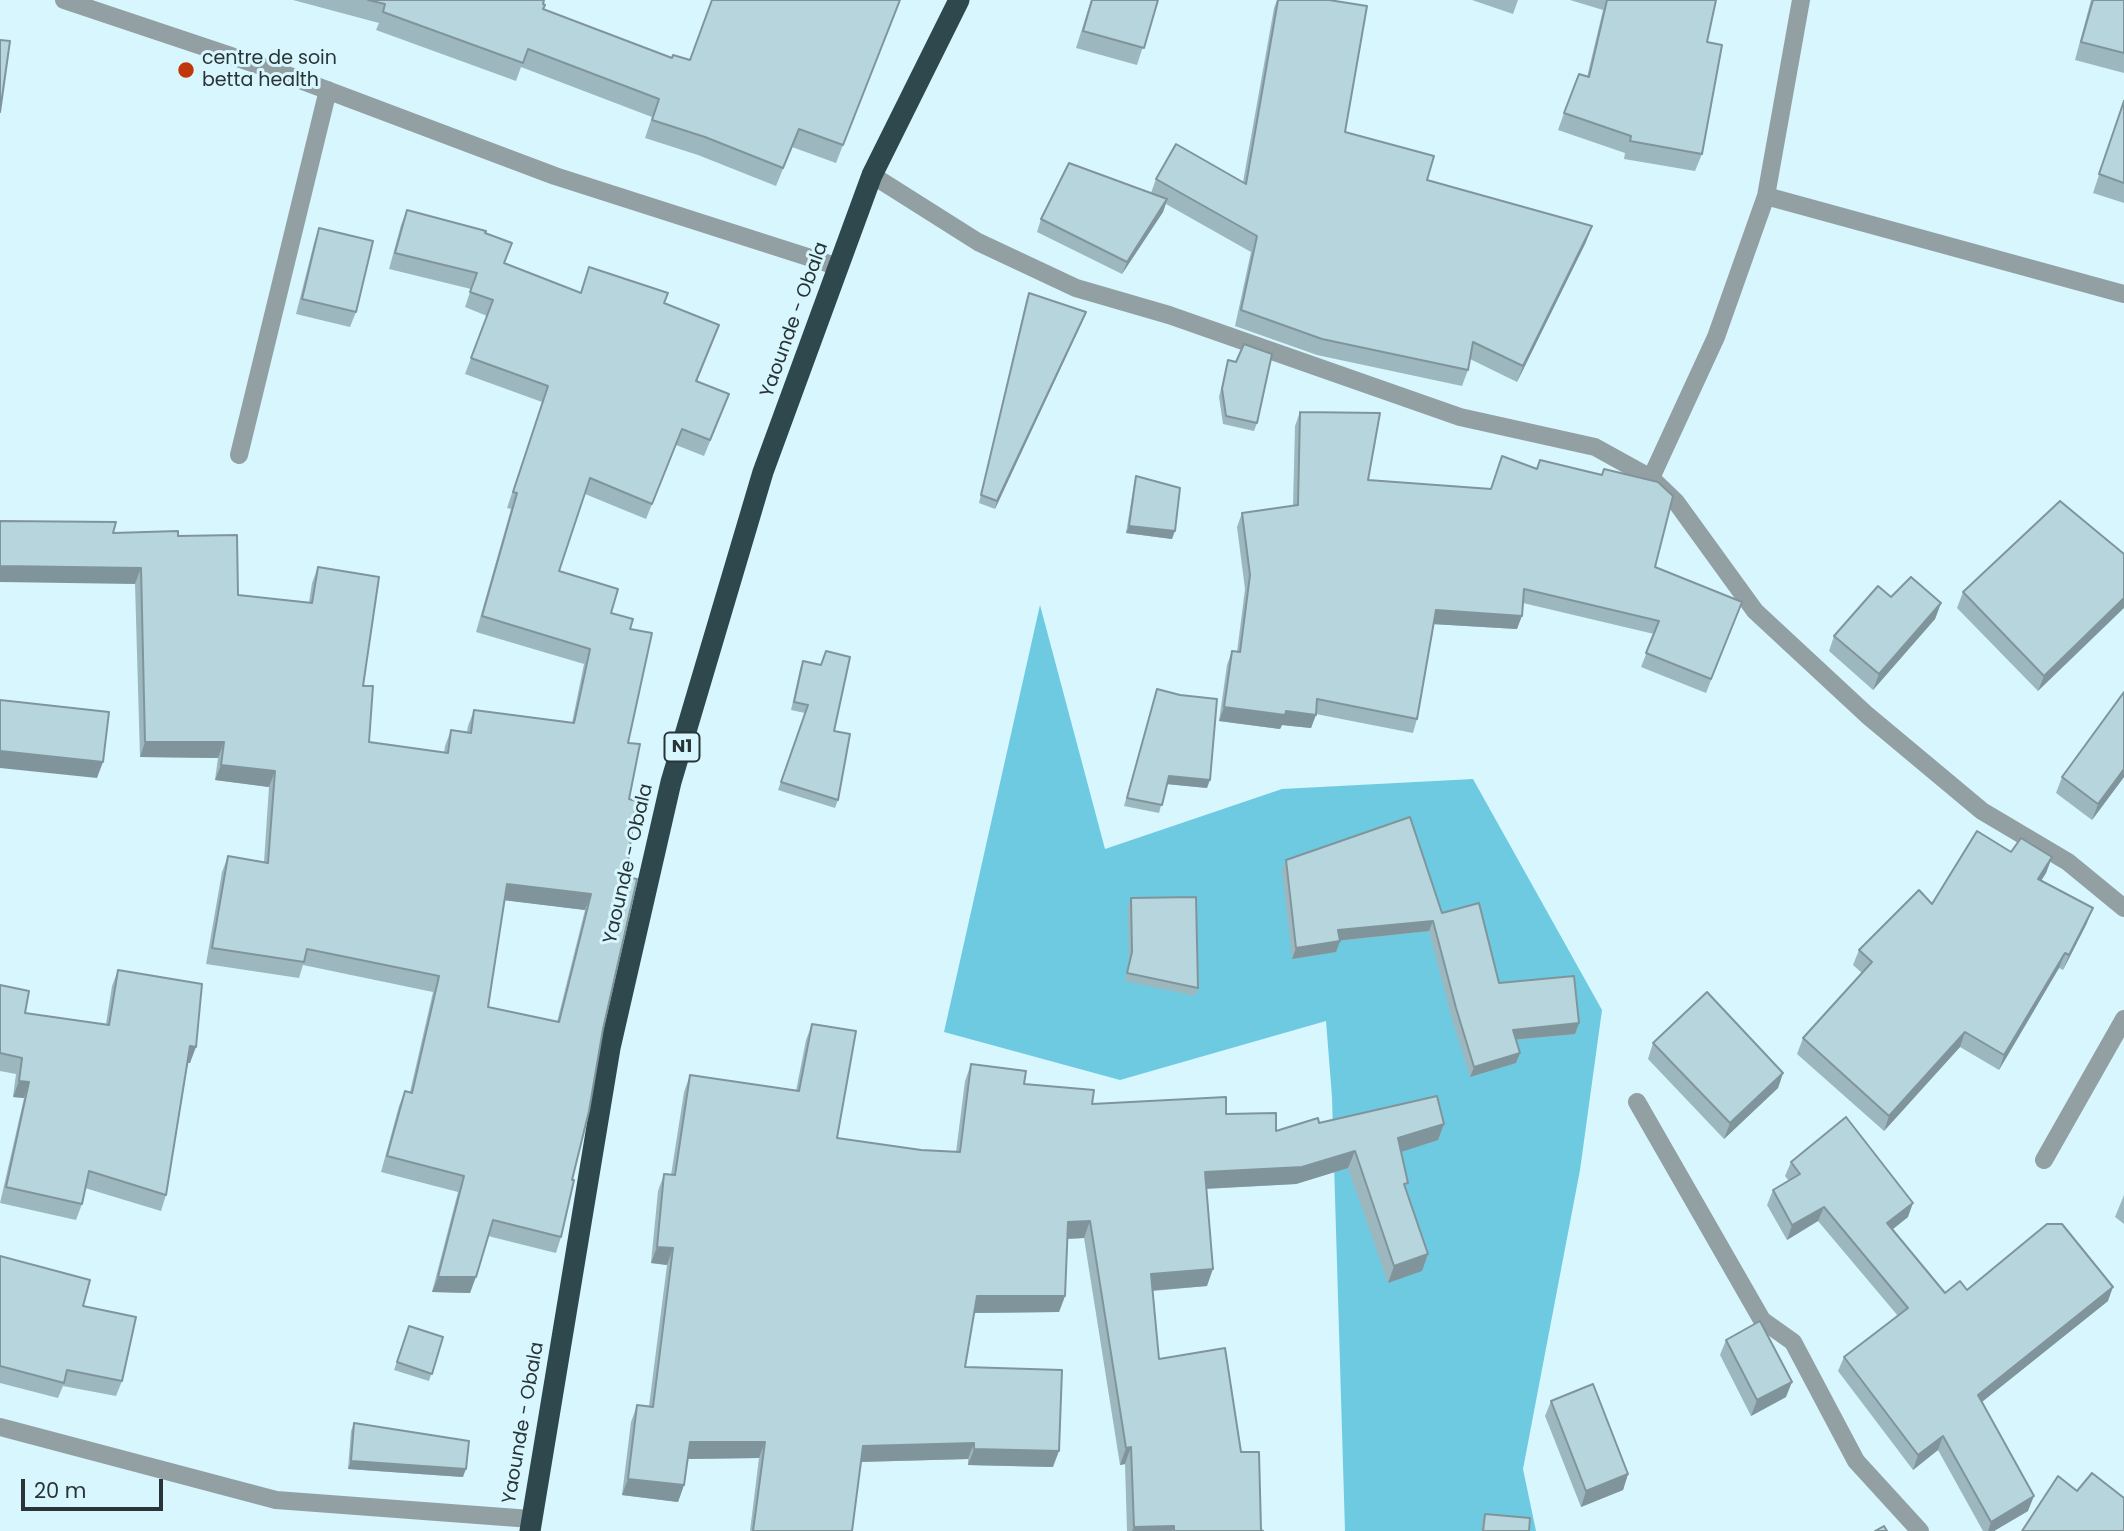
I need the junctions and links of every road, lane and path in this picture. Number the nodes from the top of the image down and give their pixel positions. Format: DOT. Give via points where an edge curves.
graph roads {
  1 [pos="64,0"];
  2 [pos="959,0"];
  3 [pos="1801,0"];
  4 [pos="328,90"];
  5 [pos="872,175"];
  6 [pos="1766,196"];
  7 [pos="839,267"];
  8 [pos="2124,294"];
  9 [pos="239,455"];
  10 [pos="1651,478"];
  11 [pos="2124,908"];
  12 [pos="2124,1019"];
  13 [pos="1637,1102"];
  14 [pos="2044,1160"];
  15 [pos="0,1427"];
  16 [pos="530,1525"];
  17 [pos="1920,1531"];
  1 -- 4 [label="street"];
  2 -- 5 [label="highway, Yaounde - Obala / N1"];
  3 -- 6 [label="street"];
  4 -- 7 [label="street" via="555,176"];
  4 -- 9 [label="street"];
  5 -- 7 [label="highway, Yaounde - Obala / N1"];
  5 -- 10 [label="street" via="978,242 1076,288 1169,315 1460,417 1595,447"];
  6 -- 8 [label="street"];
  6 -- 10 [label="street" via="1716,337"];
  7 -- 16 [label="highway, Yaounde - Obala / N1" via="763,472 671,782 610,1048"];
  10 -- 11 [label="street" via="1676,502 1755,611 1867,715 1982,811 2068,862"];
  12 -- 14 [label="street"];
  13 -- 17 [label="street" via="1762,1321 1793,1342 1856,1461"];
  15 -- 16 [label="street" via="276,1500"];
}
